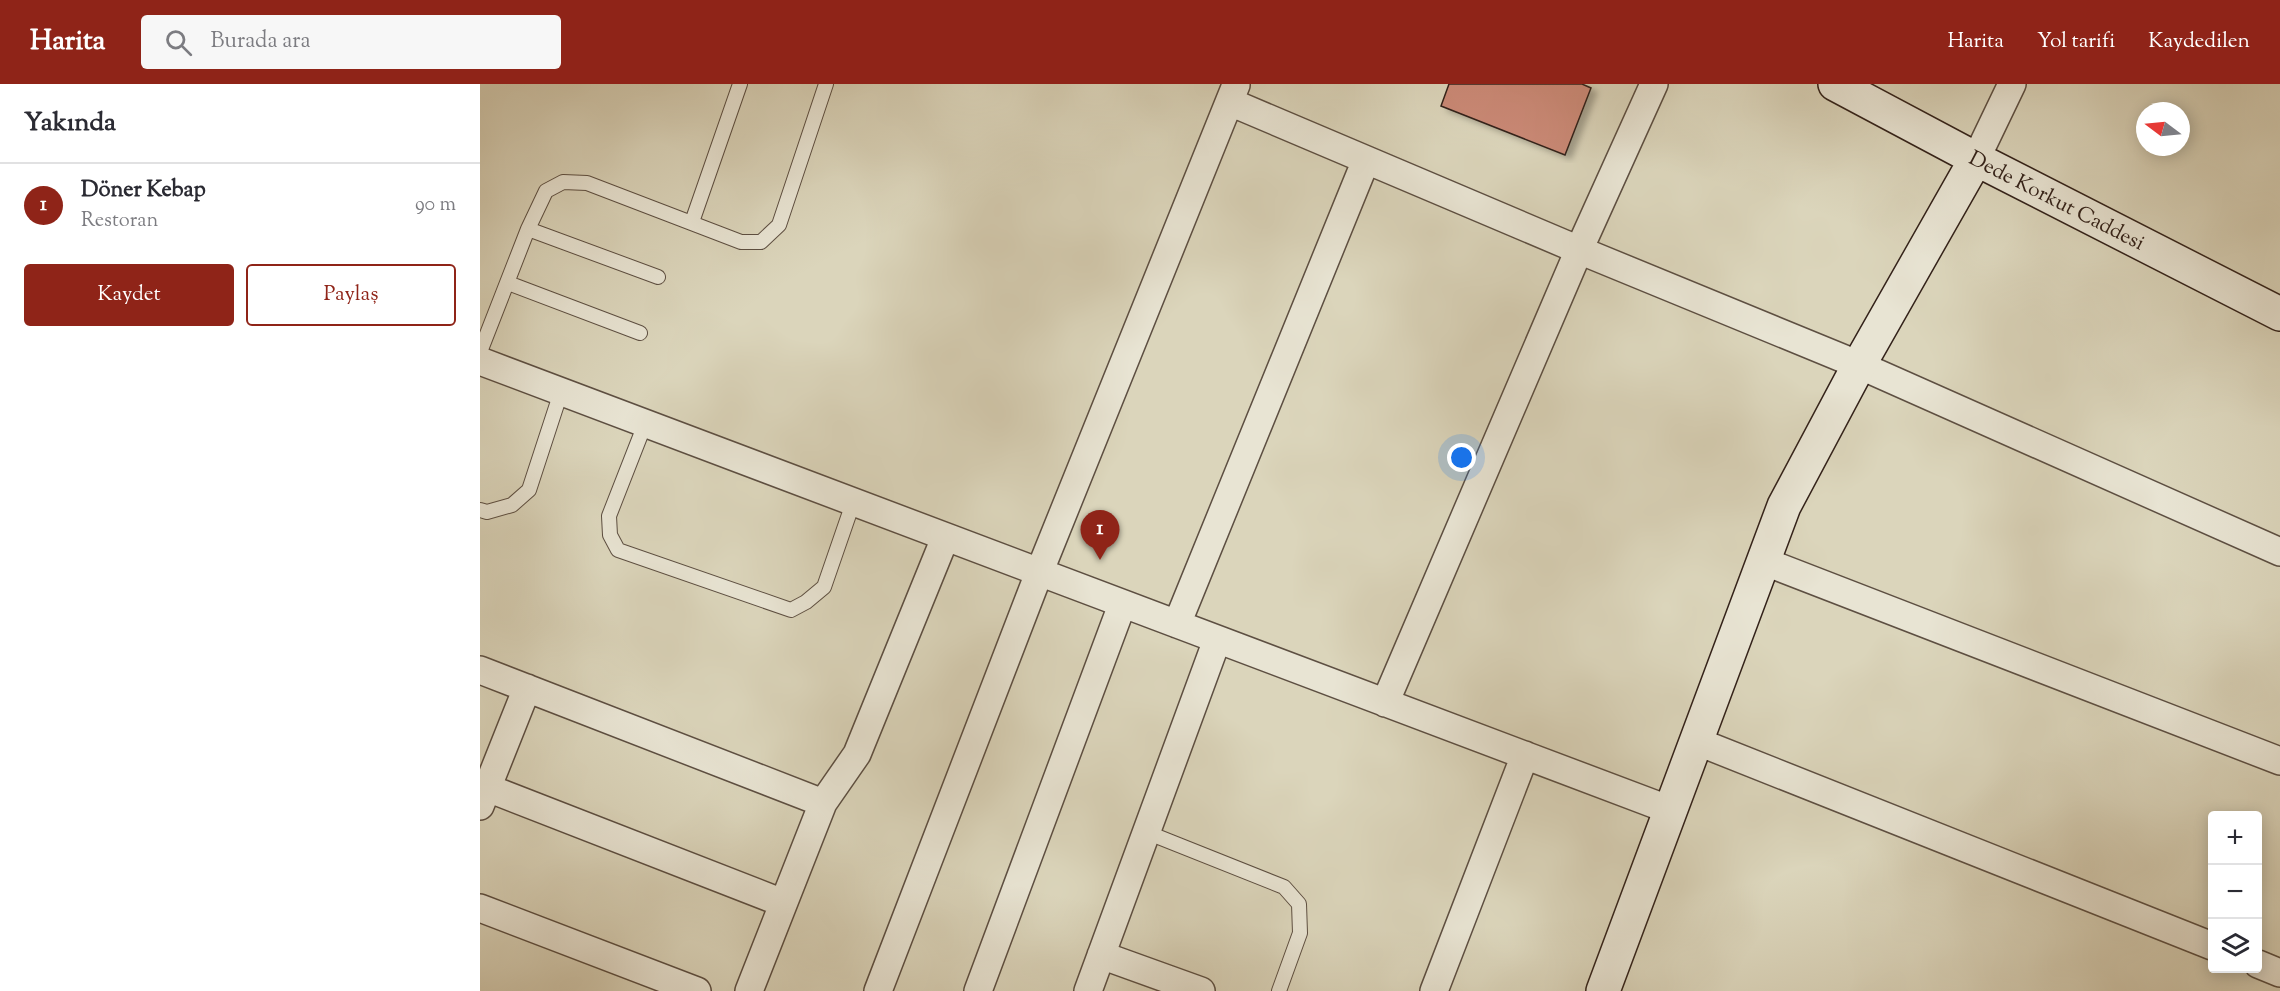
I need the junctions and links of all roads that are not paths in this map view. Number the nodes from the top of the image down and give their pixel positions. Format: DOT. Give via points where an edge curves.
graph roads {
  1 [pos="740,84"];
  2 [pos="826,84"];
  3 [pos="1654,84"];
  4 [pos="1835,84"];
  5 [pos="2012,84"];
  6 [pos="1233,93"];
  7 [pos="1976,159"];
  8 [pos="1366,160"];
  9 [pos="692,222"];
  10 [pos="528,229"];
  11 [pos="1580,250"];
  12 [pos="658,277"];
  13 [pos="508,283"];
  14 [pos="2280,315"];
  15 [pos="640,333"];
  16 [pos="480,352"];
  17 [pos="480,361"];
  18 [pos="1859,365"];
  19 [pos="561,392"];
  20 [pos="645,424"];
  21 [pos="853,503"];
  22 [pos="480,510"];
  23 [pos="945,538"];
  24 [pos="2280,552"];
  25 [pos="1763,561"];
  26 [pos="1039,573"];
  27 [pos="1122,605"];
  28 [pos="1177,624"];
  29 [pos="1217,640"];
  30 [pos="480,670"];
  31 [pos="527,688"];
  32 [pos="1385,703"];
  33 [pos="1696,741"];
  34 [pos="1525,755"];
  35 [pos="2280,761"];
  36 [pos="482,793"];
  37 [pos="823,803"];
  38 [pos="1670,810"];
  39 [pos="1146,832"];
  40 [pos="783,903"];
  41 [pos="480,908"];
  42 [pos="2208,944"];
  43 [pos="1101,955"];
  44 [pos="2262,966"];
  45 [pos="2280,973"];
  46 [pos="680,988"];
  47 [pos="749,991"];
  48 [pos="878,991"];
  49 [pos="978,991"];
  50 [pos="1088,991"];
  51 [pos="1201,991"];
  52 [pos="1279,991"];
  53 [pos="1434,991"];
  54 [pos="1604,991"];
  1 -- 9 [label="lane"];
  2 -- 9 [label="lane" via="779,225 761,242 741,242"];
  3 -- 11 [label="street"];
  4 -- 7 [label="street, Dede Korkut Caddesi"];
  5 -- 7 [label="street"];
  6 -- 8 [label="street"];
  6 -- 26 [label="street"];
  7 -- 14 [label="street, Dede Korkut Caddesi"];
  7 -- 18 [label="street"];
  8 -- 11 [label="street"];
  8 -- 28 [label="street"];
  9 -- 10 [label="lane" via="587,183 563,182 546,191"];
  10 -- 12 [label="lane"];
  10 -- 13 [label="lane"];
  11 -- 18 [label="street"];
  11 -- 32 [label="street"];
  13 -- 15 [label="lane"];
  13 -- 16 [label="lane"];
  17 -- 19 [label="street"];
  18 -- 24 [label="street"];
  18 -- 25 [label="street" via="1784,506"];
  19 -- 20 [label="street"];
  19 -- 22 [label="lane" via="529,490 512,505 487,512"];
  20 -- 21 [label="street"];
  20 -- 21 [label="lane" via="609,516 610,535 618,549 791,610 824,587"];
  21 -- 23 [label="street"];
  23 -- 26 [label="street"];
  23 -- 37 [label="street" via="857,754"];
  25 -- 33 [label="street"];
  25 -- 35 [label="street"];
  26 -- 27 [label="street"];
  26 -- 48 [label="street"];
  27 -- 28 [label="street"];
  27 -- 49 [label="street"];
  28 -- 29 [label="street"];
  29 -- 32 [label="street"];
  29 -- 39 [label="street"];
  30 -- 31 [label="street"];
  31 -- 36 [label="street"];
  31 -- 37 [label="street"];
  32 -- 34 [label="street"];
  33 -- 38 [label="street"];
  33 -- 42 [label="street"];
  34 -- 38 [label="street"];
  34 -- 53 [label="street"];
  36 -- 40 [label="street"];
  37 -- 40 [label="street"];
  38 -- 54 [label="street"];
  39 -- 43 [label="street"];
  39 -- 52 [label="lane" via="1284,887 1299,904 1300,933"];
  40 -- 47 [label="street"];
  41 -- 46 [label="street"];
  43 -- 50 [label="street"];
  43 -- 51 [label="street"];
  44 -- 45 [label="street"];
}
